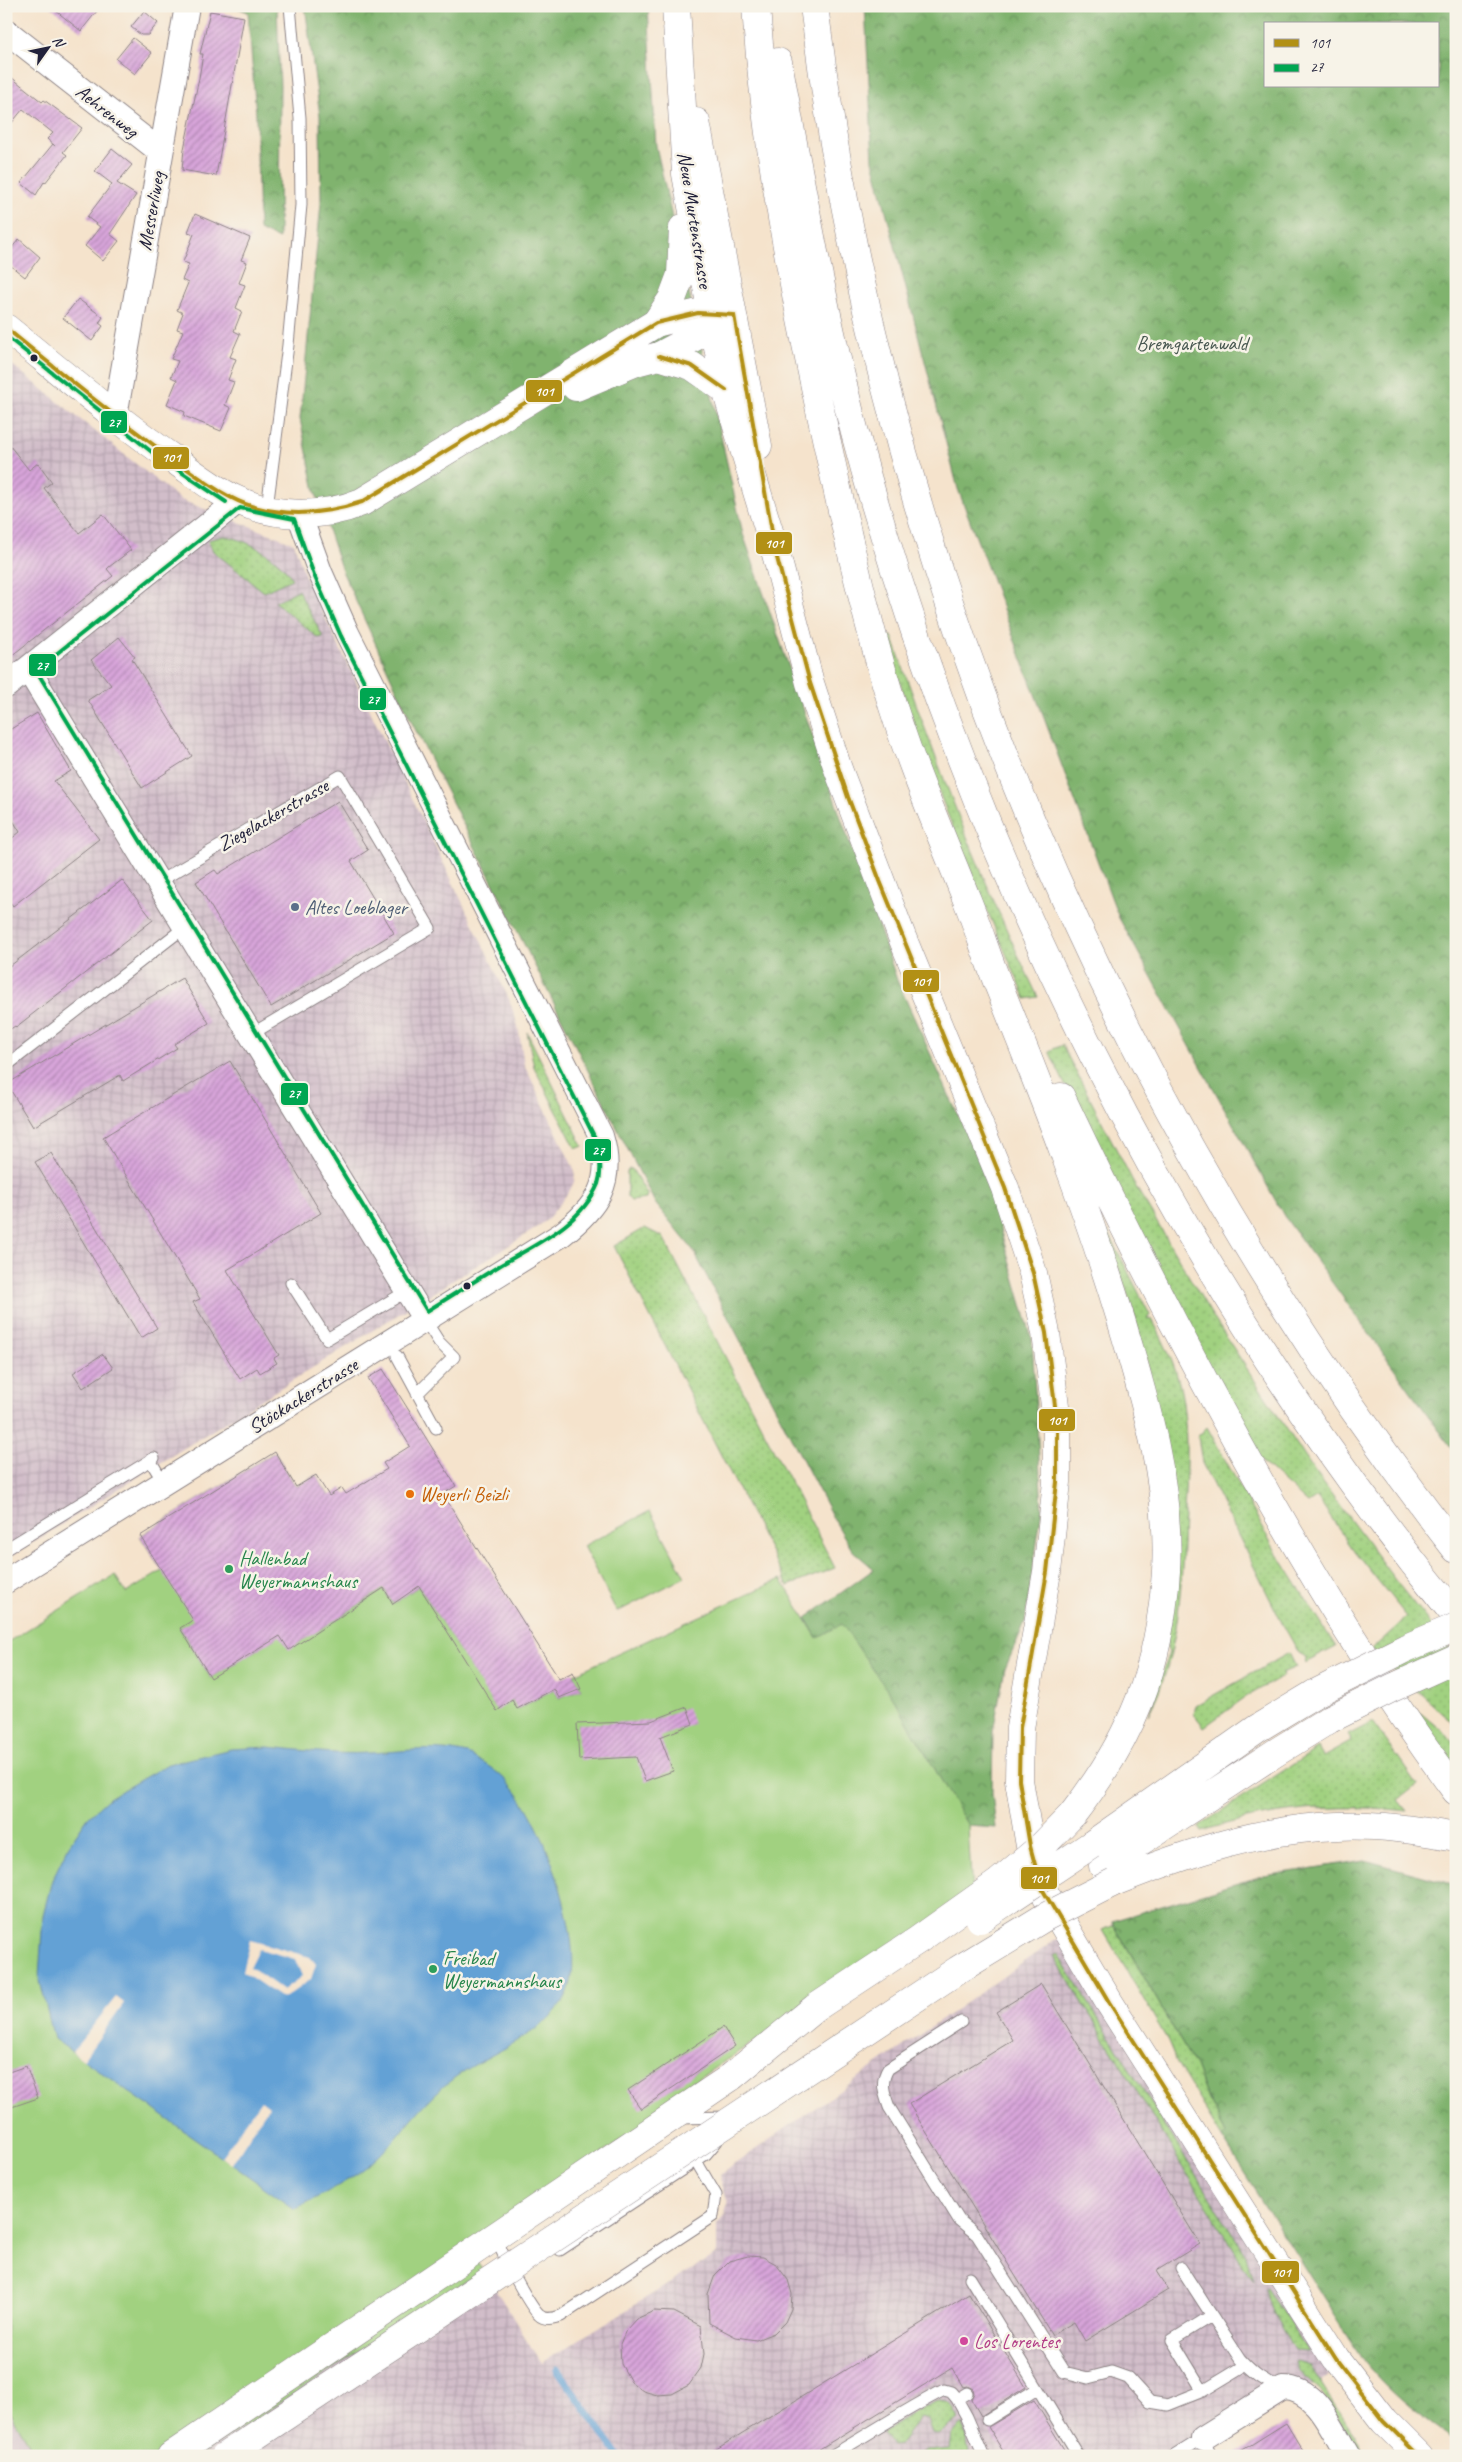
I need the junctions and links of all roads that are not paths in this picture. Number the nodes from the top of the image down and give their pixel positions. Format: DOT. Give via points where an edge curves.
graph roads {
  1 [pos="187,6"];
  2 [pos="290,6"];
  3 [pos="756,6"];
  4 [pos="768,6"];
  5 [pos="814,6"];
  6 [pos="677,17"];
  7 [pos="6,31"];
  8 [pos="161,152"];
  9 [pos="686,174"];
  10 [pos="719,319"];
  11 [pos="656,323"];
  12 [pos="6,328"];
  13 [pos="659,356"];
  14 [pos="726,390"];
  15 [pos="508,415"];
  16 [pos="115,416"];
  17 [pos="238,501"];
  18 [pos="267,508"];
  19 [pos="299,514"];
  20 [pos="776,554"];
  21 [pos="28,669"];
  22 [pos="6,686"];
  23 [pos="158,882"];
  24 [pos="967,899"];
  25 [pos="185,928"];
  26 [pos="250,1035"];
  27 [pos="6,1066"];
  28 [pos="291,1283"];
  29 [pos="407,1291"];
  30 [pos="425,1320"];
  31 [pos="397,1356"];
  32 [pos="417,1394"];
  33 [pos="436,1428"];
  34 [pos="164,1483"];
  35 [pos="6,1549"];
  36 [pos="1456,1549"];
  37 [pos="6,1581"];
  38 [pos="1456,1616"];
  39 [pos="1456,1627"];
  40 [pos="1456,1660"];
  41 [pos="1456,1791"];
  42 [pos="1456,1837"];
  43 [pos="1103,1864"];
  44 [pos="1003,1935"];
  45 [pos="961,2022"];
  46 [pos="732,2077"];
  47 [pos="737,2116"];
  48 [pos="696,2161"];
  49 [pos="550,2257"];
  50 [pos="1181,2268"];
  51 [pos="970,2278"];
  52 [pos="1211,2316"];
  53 [pos="1246,2366"];
  54 [pos="1283,2388"];
  55 [pos="1037,2389"];
  56 [pos="1203,2391"];
  57 [pos="967,2393"];
  58 [pos="957,2399"];
  59 [pos="987,2420"];
  60 [pos="1207,2447"];
  61 [pos="171,2456"];
  62 [pos="225,2456"];
  63 [pos="831,2456"];
  64 [pos="981,2456"];
  65 [pos="1079,2456"];
  66 [pos="1174,2456"];
  67 [pos="1348,2456"];
  68 [pos="1419,2456"];
  1 -- 8 [label="street, Messerliweg"];
  2 -- 18 [label="lane" via="300,118 301,205 288,344"];
  3 -- 24 [label="main road" via="781,212 814,383 855,565 887,689 907,750"];
  4 -- 38 [label="main road" via="812,249 856,435 919,641 1001,855 1100,1068 1189,1230 1321,1436"];
  5 -- 36 [label="main road" via="852,240 909,473 970,662 1035,831 1138,1050 1225,1209 1322,1363"];
  6 -- 9 [label="main road, Neue Murtenstrasse"];
  6 -- 10 [label="main road, Neue Murtenstrasse"];
  7 -- 8 [label="street, Aehrenweg"];
  8 -- 16 [label="street, Messerliweg"];
  9 -- 10 [label="main road, Neue Murtenstrasse"];
  9 -- 11 [label="main road" via="681,275 672,299"];
  10 -- 11 [label="main road" via="685,315"];
  10 -- 13 [label="main road"];
  10 -- 14 [label="main road, Neue Murtenstrasse"];
  10 -- 20 [label="main road, Neue Murtenstrasse"];
  11 -- 15 [label="main road"];
  12 -- 16 [label="main road"];
  13 -- 14 [label="main road" via="692,366"];
  13 -- 15 [label="main road" via="636,362"];
  14 -- 20 [label="main road, Neue Murtenstrasse"];
  15 -- 19 [label="main road" via="362,502 326,513"];
  16 -- 17 [label="main road" via="194,474"];
  17 -- 18 [label="main road"];
  17 -- 21 [label="street"];
  18 -- 19 [label="main road"];
  19 -- 30 [label="street, Stöckackerstrasse" via="347,633 601,1136 604,1148 606,1174 601,1192 576,1224"];
  20 -- 68 [label="main road, Neue Murtenstrasse" via="810,683 838,769 902,937 1005,1188 1033,1273 1046,1333 1056,1414 1057,1482 1050,1553 1020,1728 1019,1780 1044,1902 1336,2359 1384,2421"];
  21 -- 22 [label="street"];
  21 -- 23 [label="street"];
  23 -- 25 [label="street"];
  23 -- 26 [label="lane, Ziegelackerstrasse" via="340,776 430,928"];
  24 -- 41 [label="main road" via="1009,981 1134,1249 1240,1447 1362,1656"];
  24 -- 46 [label="main road, bridge" via="1096,1240 1144,1398 1165,1522 1163,1609 1156,1648 1145,1690 1108,1765 1072,1815 1042,1846 998,1883 918,1940 814,2008"];
  25 -- 26 [label="street"];
  25 -- 27 [label="lane"];
  26 -- 29 [label="street"];
  28 -- 29 [label="lane" via="327,1339"];
  29 -- 30 [label="street"];
  30 -- 32 [label="lane" via="439,1342 454,1357"];
  30 -- 34 [label="street, Stöckackerstrasse"];
  31 -- 32 [label="lane"];
  32 -- 33 [label="lane"];
  34 -- 35 [label="lane" via="152,1459"];
  34 -- 37 [label="street, Stöckackerstrasse"];
  39 -- 43 [label="main road, bridge" via="1316,1693 1258,1728"];
  40 -- 43 [label="main road, bridge" via="1330,1719"];
  42 -- 43 [label="main road" via="1410,1829 1340,1825 1278,1831 1219,1844 1162,1862"];
  43 -- 44 [label="main road, bridge"];
  43 -- 46 [label="main road, bridge" via="947,1940"];
  44 -- 47 [label="lane" via="863,2023"];
  44 -- 62 [label="main road, bridge"];
  45 -- 56 [label="lane" via="894,2064 883,2076 889,2107 959,2220 977,2235 1064,2372 1088,2378 1111,2372 1128,2378 1150,2402 1168,2405"];
  46 -- 61 [label="main road"];
  47 -- 48 [label="lane" via="706,2154"];
  47 -- 48 [label="lane" via="678,2118 503,2234 498,2241 500,2251 521,2276 539,2315 550,2319 571,2310 713,2216 716,2195"];
  48 -- 49 [label="lane"];
  50 -- 52 [label="lane"];
  51 -- 55 [label="lane" via="1016,2363"];
  52 -- 53 [label="lane"];
  52 -- 56 [label="lane" via="1172,2340"];
  53 -- 54 [label="lane" via="1267,2383"];
  53 -- 56 [label="lane"];
  54 -- 60 [label="street"];
  54 -- 67 [label="street" via="1298,2389 1314,2402"];
  55 -- 59 [label="lane"];
  55 -- 65 [label="lane"];
  57 -- 58 [label="lane"];
  58 -- 63 [label="lane" via="944,2390"];
  58 -- 64 [label="lane" via="983,2454"];
  60 -- 66 [label="lane"];
}
